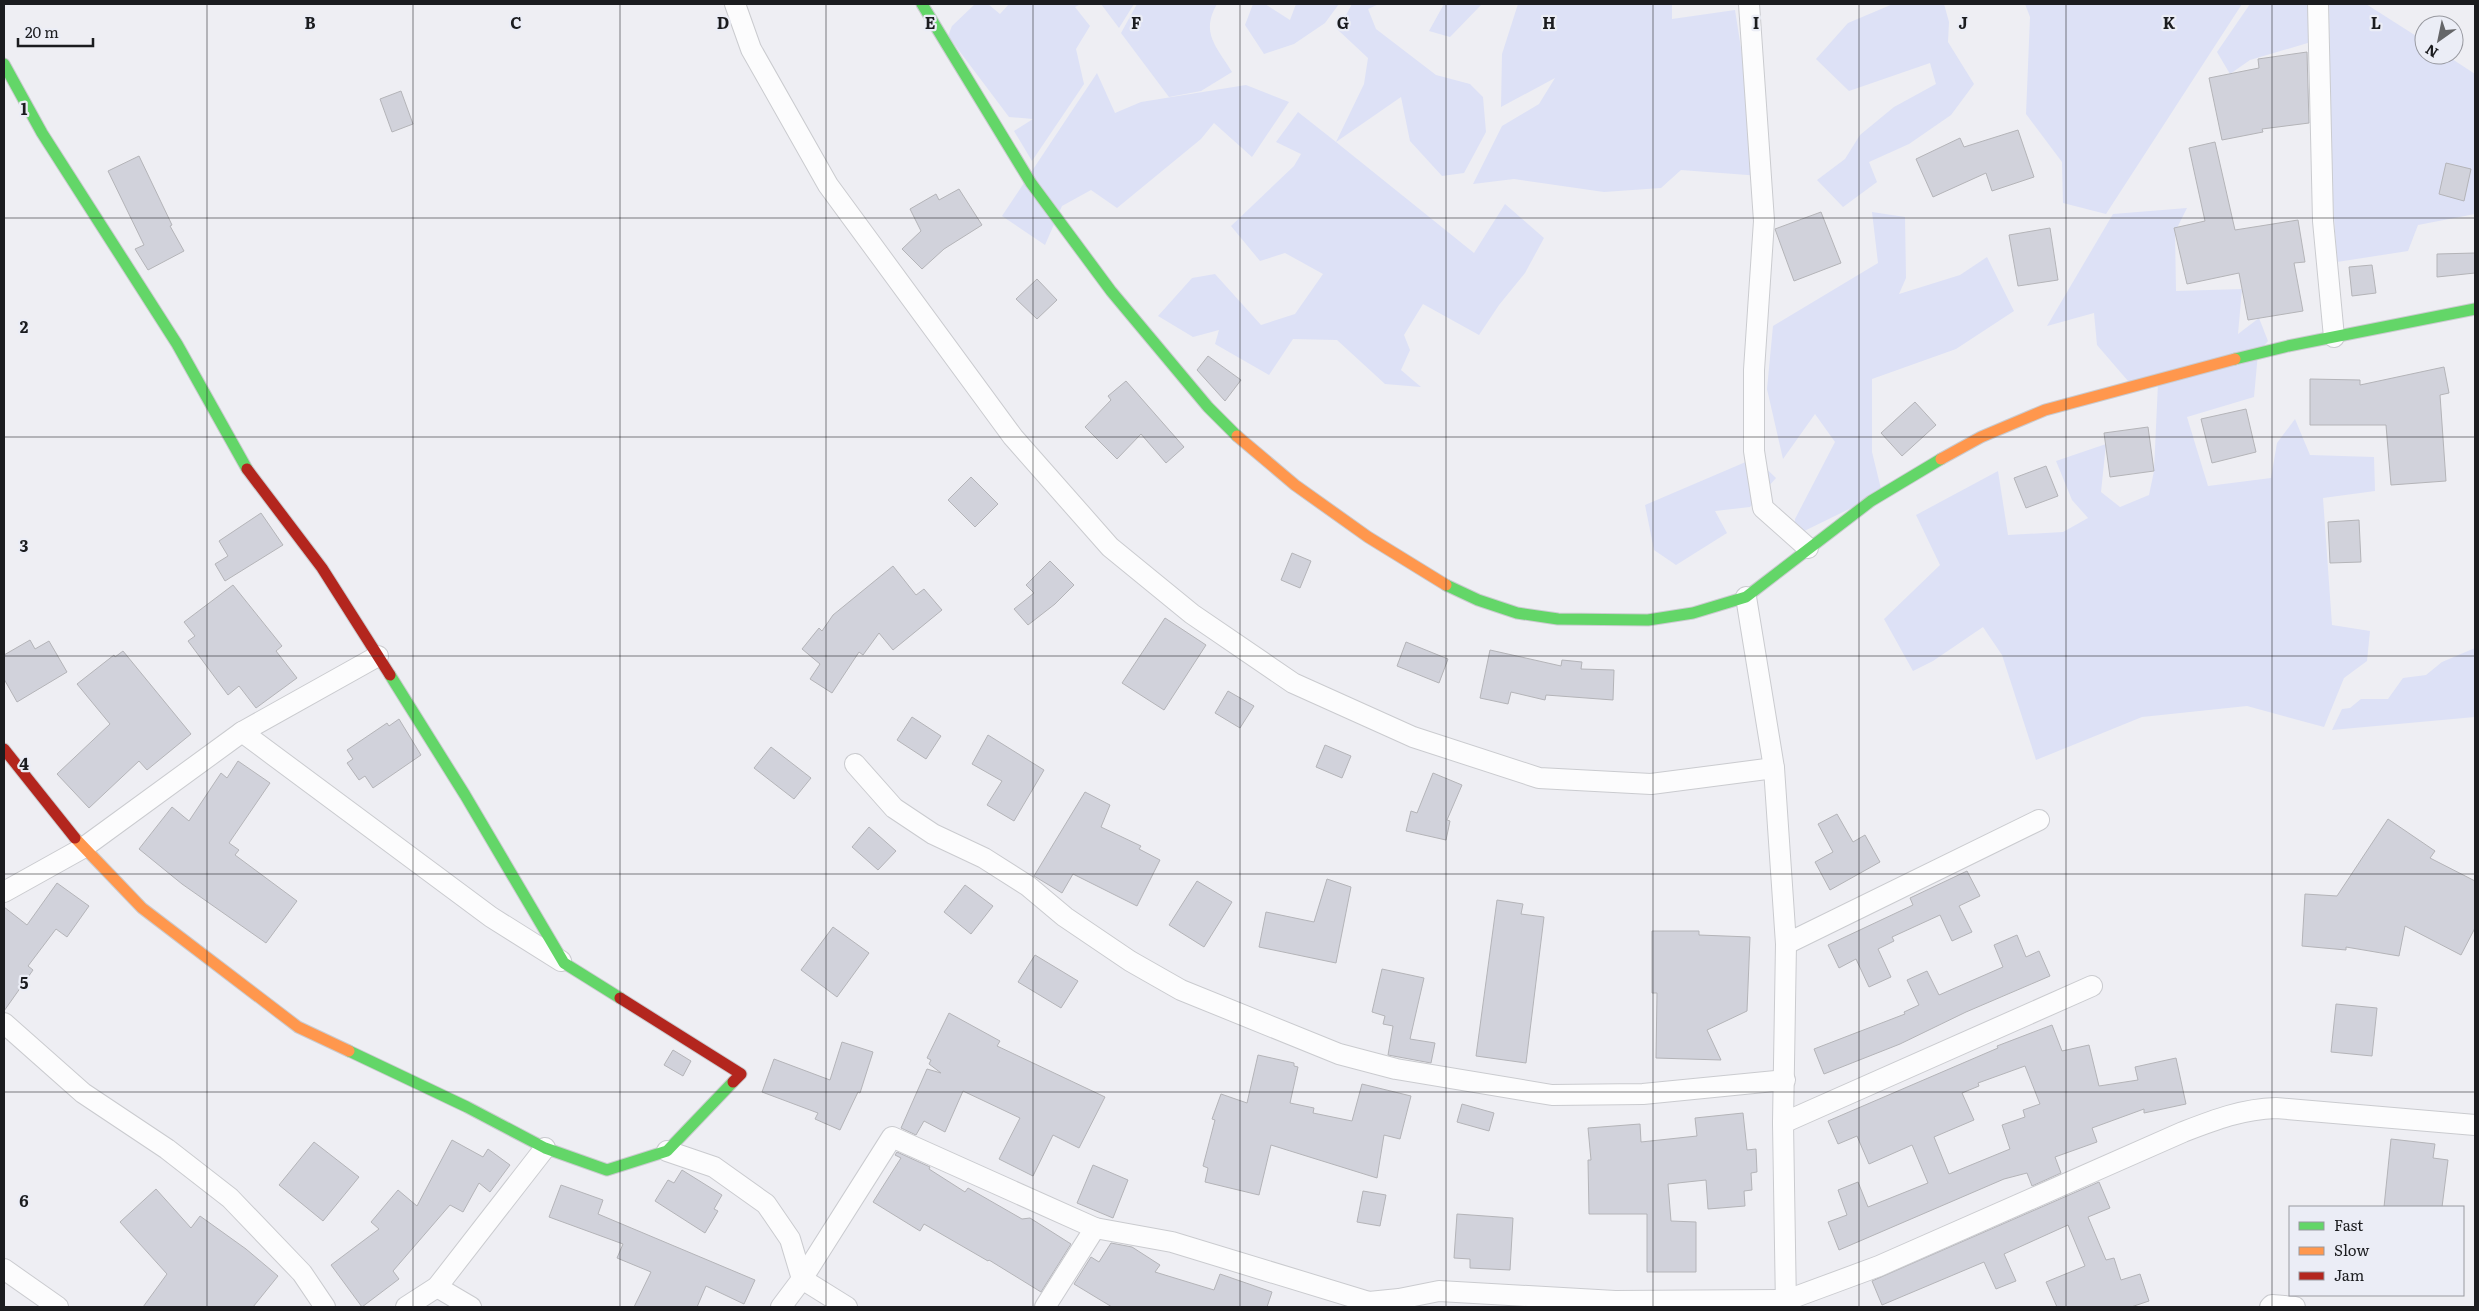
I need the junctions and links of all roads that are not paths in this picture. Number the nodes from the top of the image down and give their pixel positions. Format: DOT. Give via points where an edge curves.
graph roads {
  1 [pos="735,4"];
  2 [pos="922,4"];
  3 [pos="1750,4"];
  4 [pos="2318,4"];
  5 [pos="4,64"];
  6 [pos="2475,309"];
  7 [pos="2334,337"];
  8 [pos="1808,548"];
  9 [pos="1746,597"];
  10 [pos="378,656"];
  11 [pos="242,732"];
  12 [pos="4,748"];
  13 [pos="855,764"];
  14 [pos="1774,768"];
  15 [pos="2039,820"];
  16 [pos="83,848"];
  17 [pos="4,892"];
  18 [pos="1786,944"];
  19 [pos="564,963"];
  20 [pos="2092,986"];
  21 [pos="4,1023"];
  22 [pos="1785,1080"];
  23 [pos="1783,1123"];
  24 [pos="2475,1125"];
  25 [pos="545,1148"];
  26 [pos="667,1151"];
  27 [pos="1095,1228"];
  28 [pos="4,1269"];
  29 [pos="802,1280"];
  30 [pos="436,1287"];
  31 [pos="1399,1303"];
  32 [pos="1786,1303"];
  33 [pos="58,1307"];
  34 [pos="325,1307"];
  35 [pos="406,1307"];
  36 [pos="471,1307"];
  37 [pos="781,1307"];
  38 [pos="847,1307"];
  39 [pos="1045,1307"];
  40 [pos="2270,1307"];
  41 [pos="2295,1307"];
  1 -- 14 [label="street" via="751,49 828,185 1013,437 1110,547 1192,614 1293,683 1413,737 1539,778 1651,784"];
  2 -- 9 [label="street" via="1031,183 1111,290 1208,407 1247,446 1294,485 1437,580 1478,600 1517,613 1558,619 1648,620 1693,613"];
  3 -- 8 [label="street" via="1764,221 1754,370 1754,451 1762,508"];
  4 -- 7 [label="street" via="2323,221"];
  5 -- 10 [label="street" via="42,133 177,344 245,467 322,568"];
  6 -- 7 [label="street"];
  7 -- 8 [label="street" via="2169,374 2045,410 1981,437 1929,465 1871,501"];
  8 -- 9 [label="street"];
  9 -- 14 [label="street"];
  10 -- 11 [label="street"];
  10 -- 19 [label="street"];
  11 -- 16 [label="street"];
  11 -- 19 [label="street" via="491,917"];
  12 -- 16 [label="street"];
  13 -- 22 [label="street" via="894,808 933,834 984,858 1028,886 1065,917 1130,961 1181,990 1339,1054 1396,1069 1552,1095 1643,1094"];
  14 -- 18 [label="street"];
  15 -- 18 [label="street"];
  16 -- 17 [label="street"];
  16 -- 25 [label="street" via="142,908 298,1027 467,1107"];
  18 -- 22 [label="street"];
  19 -- 26 [label="street" via="741,1074"];
  20 -- 23 [label="street"];
  21 -- 34 [label="street" via="83,1093 167,1149 230,1198 302,1273"];
  22 -- 23 [label="street"];
  23 -- 32 [label="street"];
  24 -- 32 [label="street" via="2276,1108 2246,1110 2183,1132 1879,1266"];
  25 -- 26 [label="street" via="607,1170"];
  25 -- 30 [label="street"];
  26 -- 29 [label="street" via="714,1167 766,1204 790,1239"];
  27 -- 29 [label="street" via="892,1138"];
  27 -- 31 [label="street" via="1172,1242 1369,1302"];
  27 -- 39 [label="street"];
  28 -- 33 [label="street"];
  29 -- 37 [label="street"];
  29 -- 38 [label="street"];
  30 -- 35 [label="street"];
  30 -- 36 [label="street"];
  31 -- 32 [label="street" via="1439,1291 1615,1301"];
  40 -- 41 [label="street"];
}
